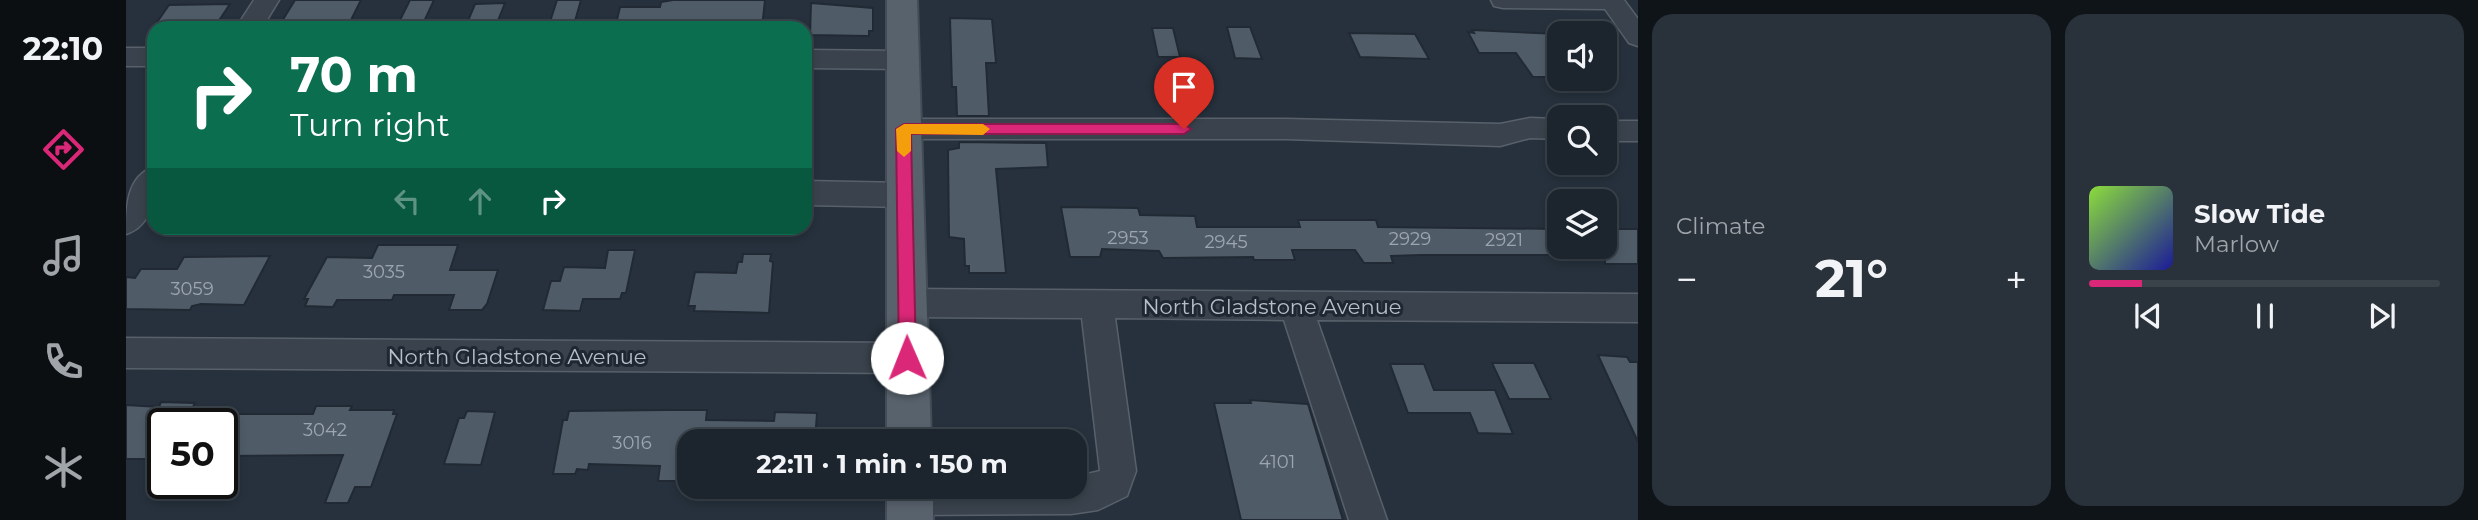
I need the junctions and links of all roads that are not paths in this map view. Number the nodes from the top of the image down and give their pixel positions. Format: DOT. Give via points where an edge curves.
graph roads {
  1 [pos="267,0"];
  2 [pos="902,0"];
  3 [pos="1503,0"];
  4 [pos="1611,0"];
  5 [pos="254,21"];
  6 [pos="1638,37"];
  7 [pos="126,57"];
  8 [pos="147,57"];
  9 [pos="812,60"];
  10 [pos="903,60"];
  11 [pos="904,129"];
  12 [pos="1547,129"];
  13 [pos="1617,131"];
  14 [pos="1638,131"];
  15 [pos="144,190"];
  16 [pos="812,193"];
  17 [pos="905,195"];
  18 [pos="126,222"];
  19 [pos="906,303"];
  20 [pos="1097,304"];
  21 [pos="1296,306"];
  22 [pos="1638,308"];
  23 [pos="126,353"];
  24 [pos="907,358"];
  25 [pos="909,429"];
  26 [pos="910,501"];
  27 [pos="1368,520"];
  1 -- 5 [label="street"];
  2 -- 10 [label="main road"];
  3 -- 4 [label="street"];
  4 -- 6 [label="street"];
  7 -- 8 [label="street"];
  9 -- 10 [label="street"];
  10 -- 11 [label="main road"];
  11 -- 12 [label="street" via="1286,129 1500,135"];
  11 -- 17 [label="main road"];
  13 -- 14 [label="street"];
  15 -- 18 [label="street"];
  16 -- 17 [label="street"];
  17 -- 19 [label="main road"];
  19 -- 20 [label="street, North Gladstone Avenue"];
  19 -- 24 [label="main road"];
  20 -- 21 [label="street, North Gladstone Avenue"];
  20 -- 26 [label="street" via="1118,471 1114,483 1098,492 1071,496"];
  21 -- 22 [label="street, North Gladstone Avenue"];
  21 -- 27 [label="street"];
  23 -- 24 [label="street, North Gladstone Avenue"];
  24 -- 25 [label="main road"];
}
